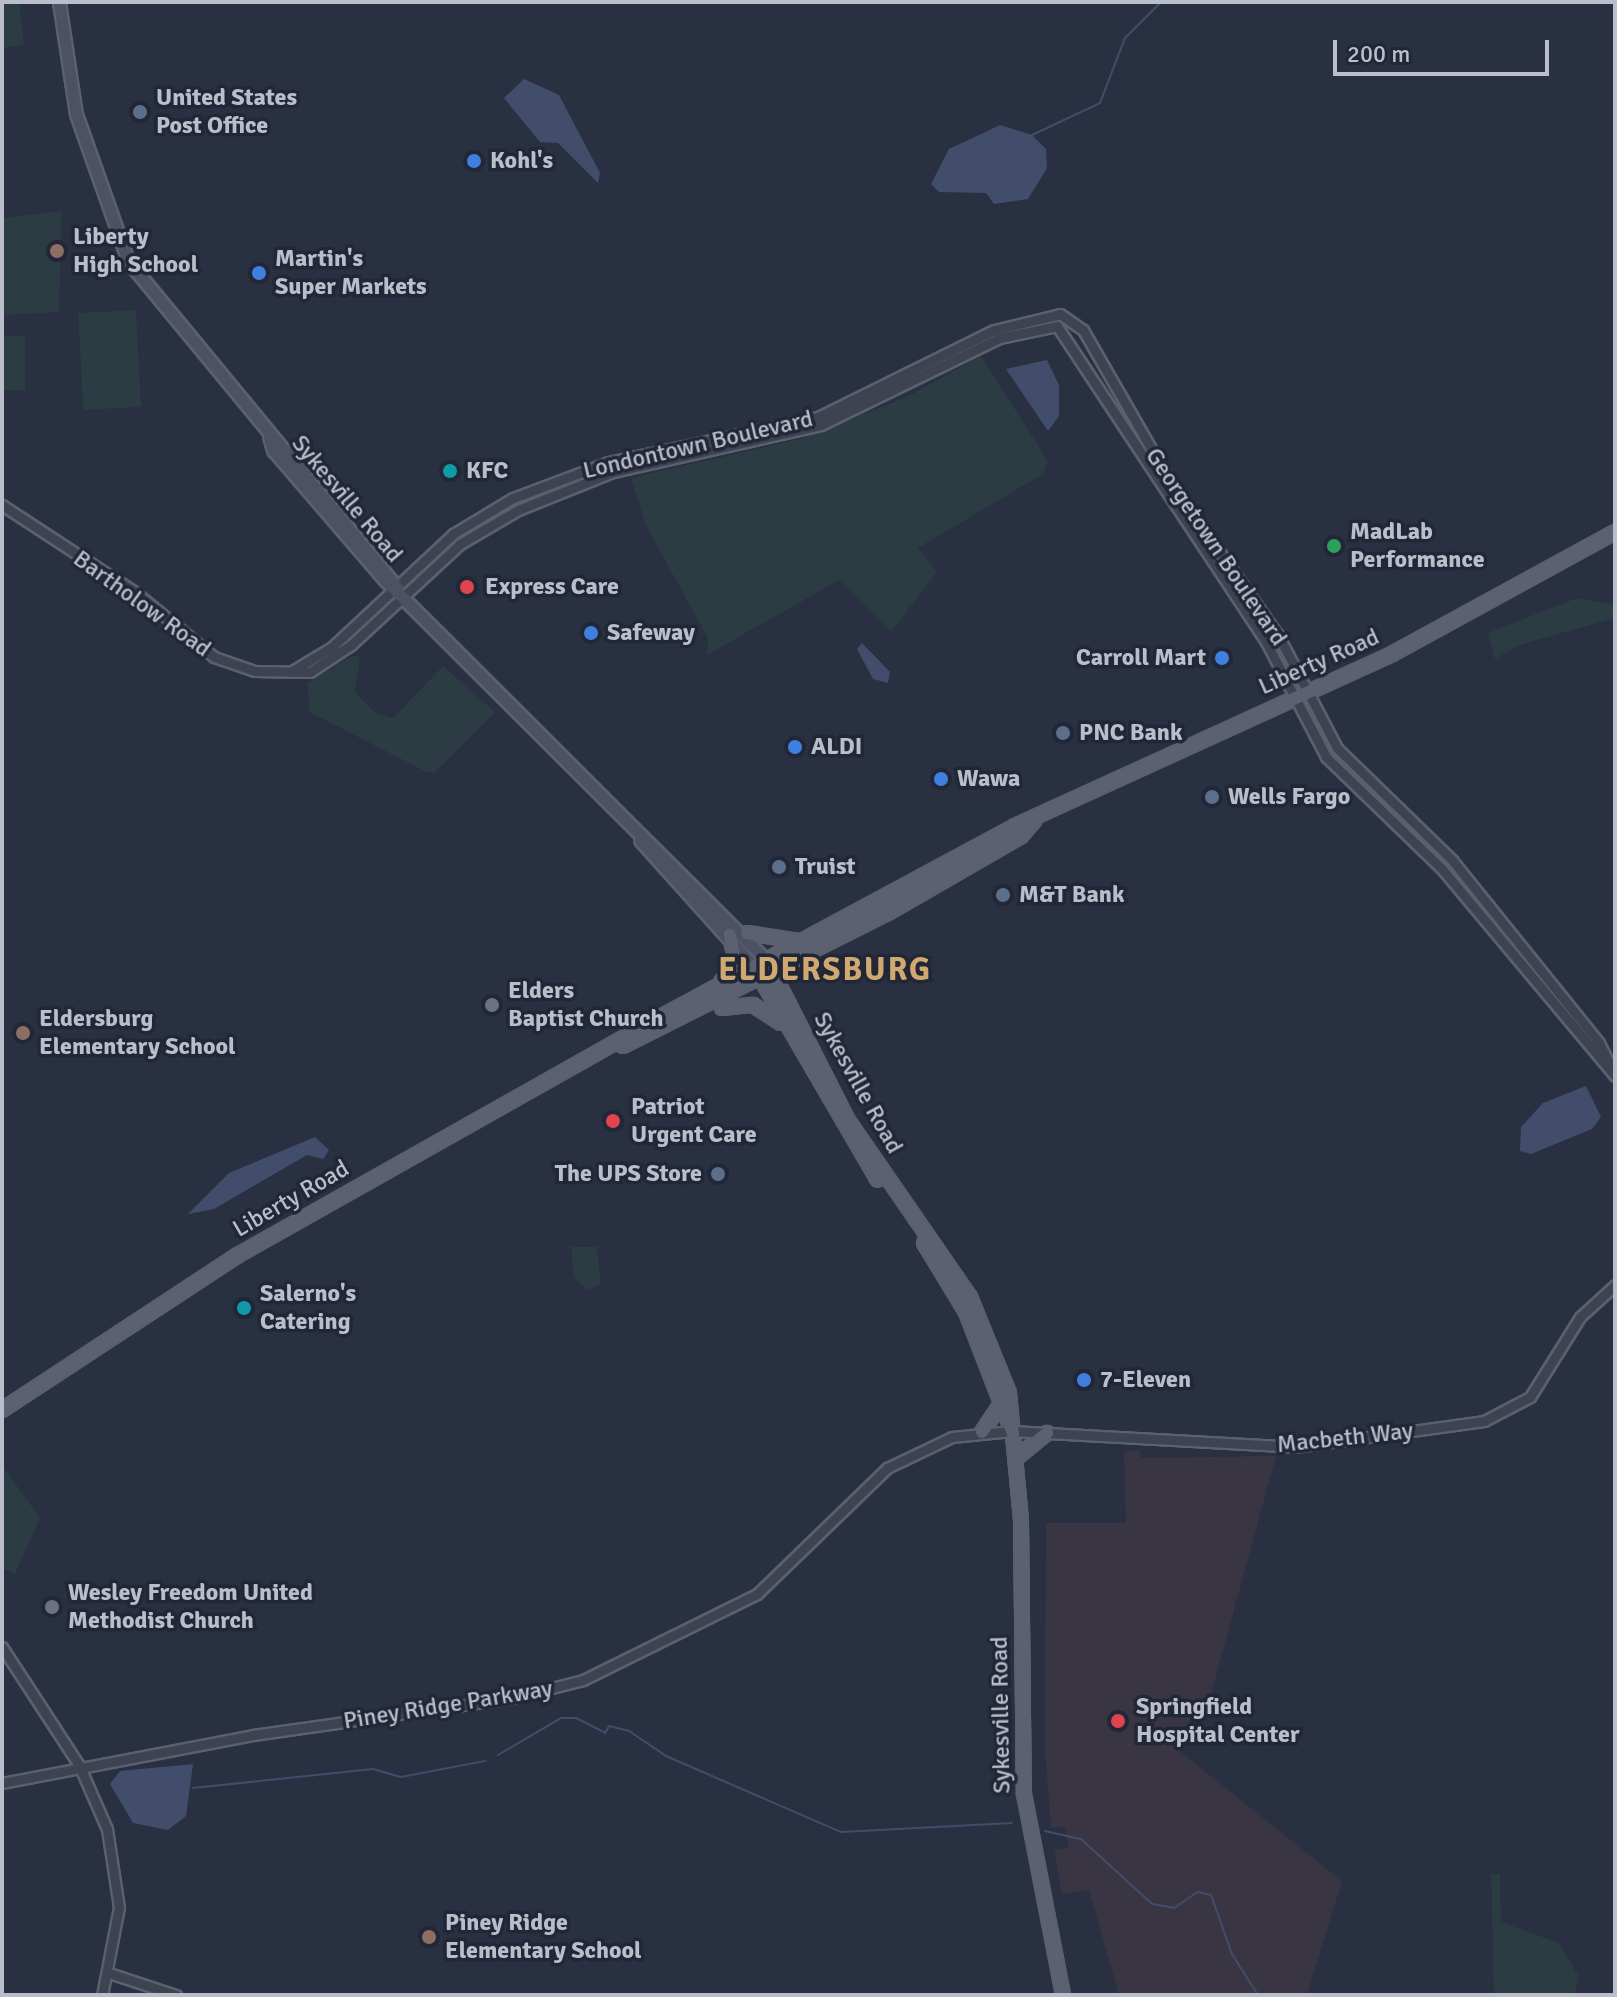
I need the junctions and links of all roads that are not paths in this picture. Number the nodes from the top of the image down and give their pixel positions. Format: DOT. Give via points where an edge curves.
graph roads {
  1 [pos="59,2"];
  2 [pos="1015,327"];
  3 [pos="2,505"];
  4 [pos="1615,532"];
  5 [pos="400,590"];
  6 [pos="347,634"];
  7 [pos="320,667"];
  8 [pos="292,671"];
  9 [pos="1300,696"];
  10 [pos="1035,820"];
  11 [pos="636,833"];
  12 [pos="747,933"];
  13 [pos="730,935"];
  14 [pos="805,940"];
  15 [pos="767,961"];
  16 [pos="754,967"];
  17 [pos="773,974"];
  18 [pos="761,981"];
  19 [pos="715,988"];
  20 [pos="688,1019"];
  21 [pos="785,1026"];
  22 [pos="616,1048"];
  23 [pos="1615,1076"];
  24 [pos="1615,1285"];
  25 [pos="999,1407"];
  26 [pos="2,1410"];
  27 [pos="1012,1431"];
  28 [pos="982,1432"];
  29 [pos="1047,1433"];
  30 [pos="1016,1458"];
  31 [pos="2,1647"];
  32 [pos="79,1765"];
  33 [pos="2,1783"];
  34 [pos="109,1973"];
  35 [pos="102,1995"];
  36 [pos="176,1995"];
  37 [pos="1063,1995"];
  1 -- 5 [label="main road, Sykesville Road" via="76,114 120,246 269,436 273,450"];
  2 -- 5 [label="street, Londontown Boulevard" via="818,417 609,462 529,491 453,534"];
  2 -- 9 [label="street, Georgetown Boulevard" via="1044,324 1068,333 1159,489"];
  3 -- 8 [label="street, Bartholow Road" via="135,592 214,657 255,671"];
  4 -- 9 [label="main road, Liberty Road"];
  5 -- 6 [label="street"];
  5 -- 7 [label="street"];
  5 -- 11 [label="main road, Sykesville Road"];
  6 -- 7 [label="street"];
  6 -- 8 [label="street"];
  7 -- 8 [label="street, Bartholow Road"];
  9 -- 10 [label="main road, Liberty Road" via="1184,744"];
  9 -- 23 [label="street, Georgetown Boulevard" via="1337,769 1442,869"];
  10 -- 14 [label="main road, Liberty Road"];
  10 -- 17 [label="main road, Liberty Road" via="996,851"];
  11 -- 12 [label="main road, Sykesville Road"];
  11 -- 13 [label="main road, Sykesville Road"];
  12 -- 14 [label="main road"];
  12 -- 15 [label="main road, Sykesville Road"];
  13 -- 16 [label="main road, Sykesville Road"];
  13 -- 19 [label="main road" via="736,962"];
  14 -- 15 [label="main road, Liberty Road"];
  15 -- 16 [label="main road, Liberty Road"];
  15 -- 17 [label="main road, Sykesville Road"];
  16 -- 18 [label="main road, Sykesville Road"];
  16 -- 19 [label="main road, Liberty Road"];
  17 -- 18 [label="main road, Liberty Road"];
  17 -- 27 [label="main road, Sykesville Road" via="847,1119 976,1308 1009,1393"];
  18 -- 20 [label="main road, Liberty Road"];
  18 -- 21 [label="main road, Sykesville Road"];
  19 -- 22 [label="main road, Liberty Road"];
  20 -- 21 [label="main road" via="746,1004"];
  20 -- 22 [label="main road, Liberty Road"];
  21 -- 25 [label="main road, Sykesville Road" via="850,1139 956,1293"];
  22 -- 26 [label="main road, Liberty Road" via="238,1255"];
  24 -- 29 [label="street, Macbeth Way" via="1580,1317 1530,1397 1484,1421 1295,1447"];
  25 -- 27 [label="main road, Sykesville Road"];
  25 -- 28 [label="main road"];
  27 -- 28 [label="street, Piney Ridge Parkway"];
  27 -- 29 [label="street, Macbeth Way"];
  27 -- 30 [label="main road, Sykesville Road"];
  28 -- 32 [label="street, Piney Ridge Parkway" via="923,1447 887,1468 757,1594 583,1680 512,1698"];
  29 -- 30 [label="main road"];
  30 -- 37 [label="main road, Sykesville Road" via="1024,1794"];
  31 -- 32 [label="street"];
  32 -- 33 [label="street, Piney Ridge Parkway"];
  32 -- 34 [label="street" via="117,1871"];
  34 -- 35 [label="street"];
  34 -- 36 [label="street"];
}
